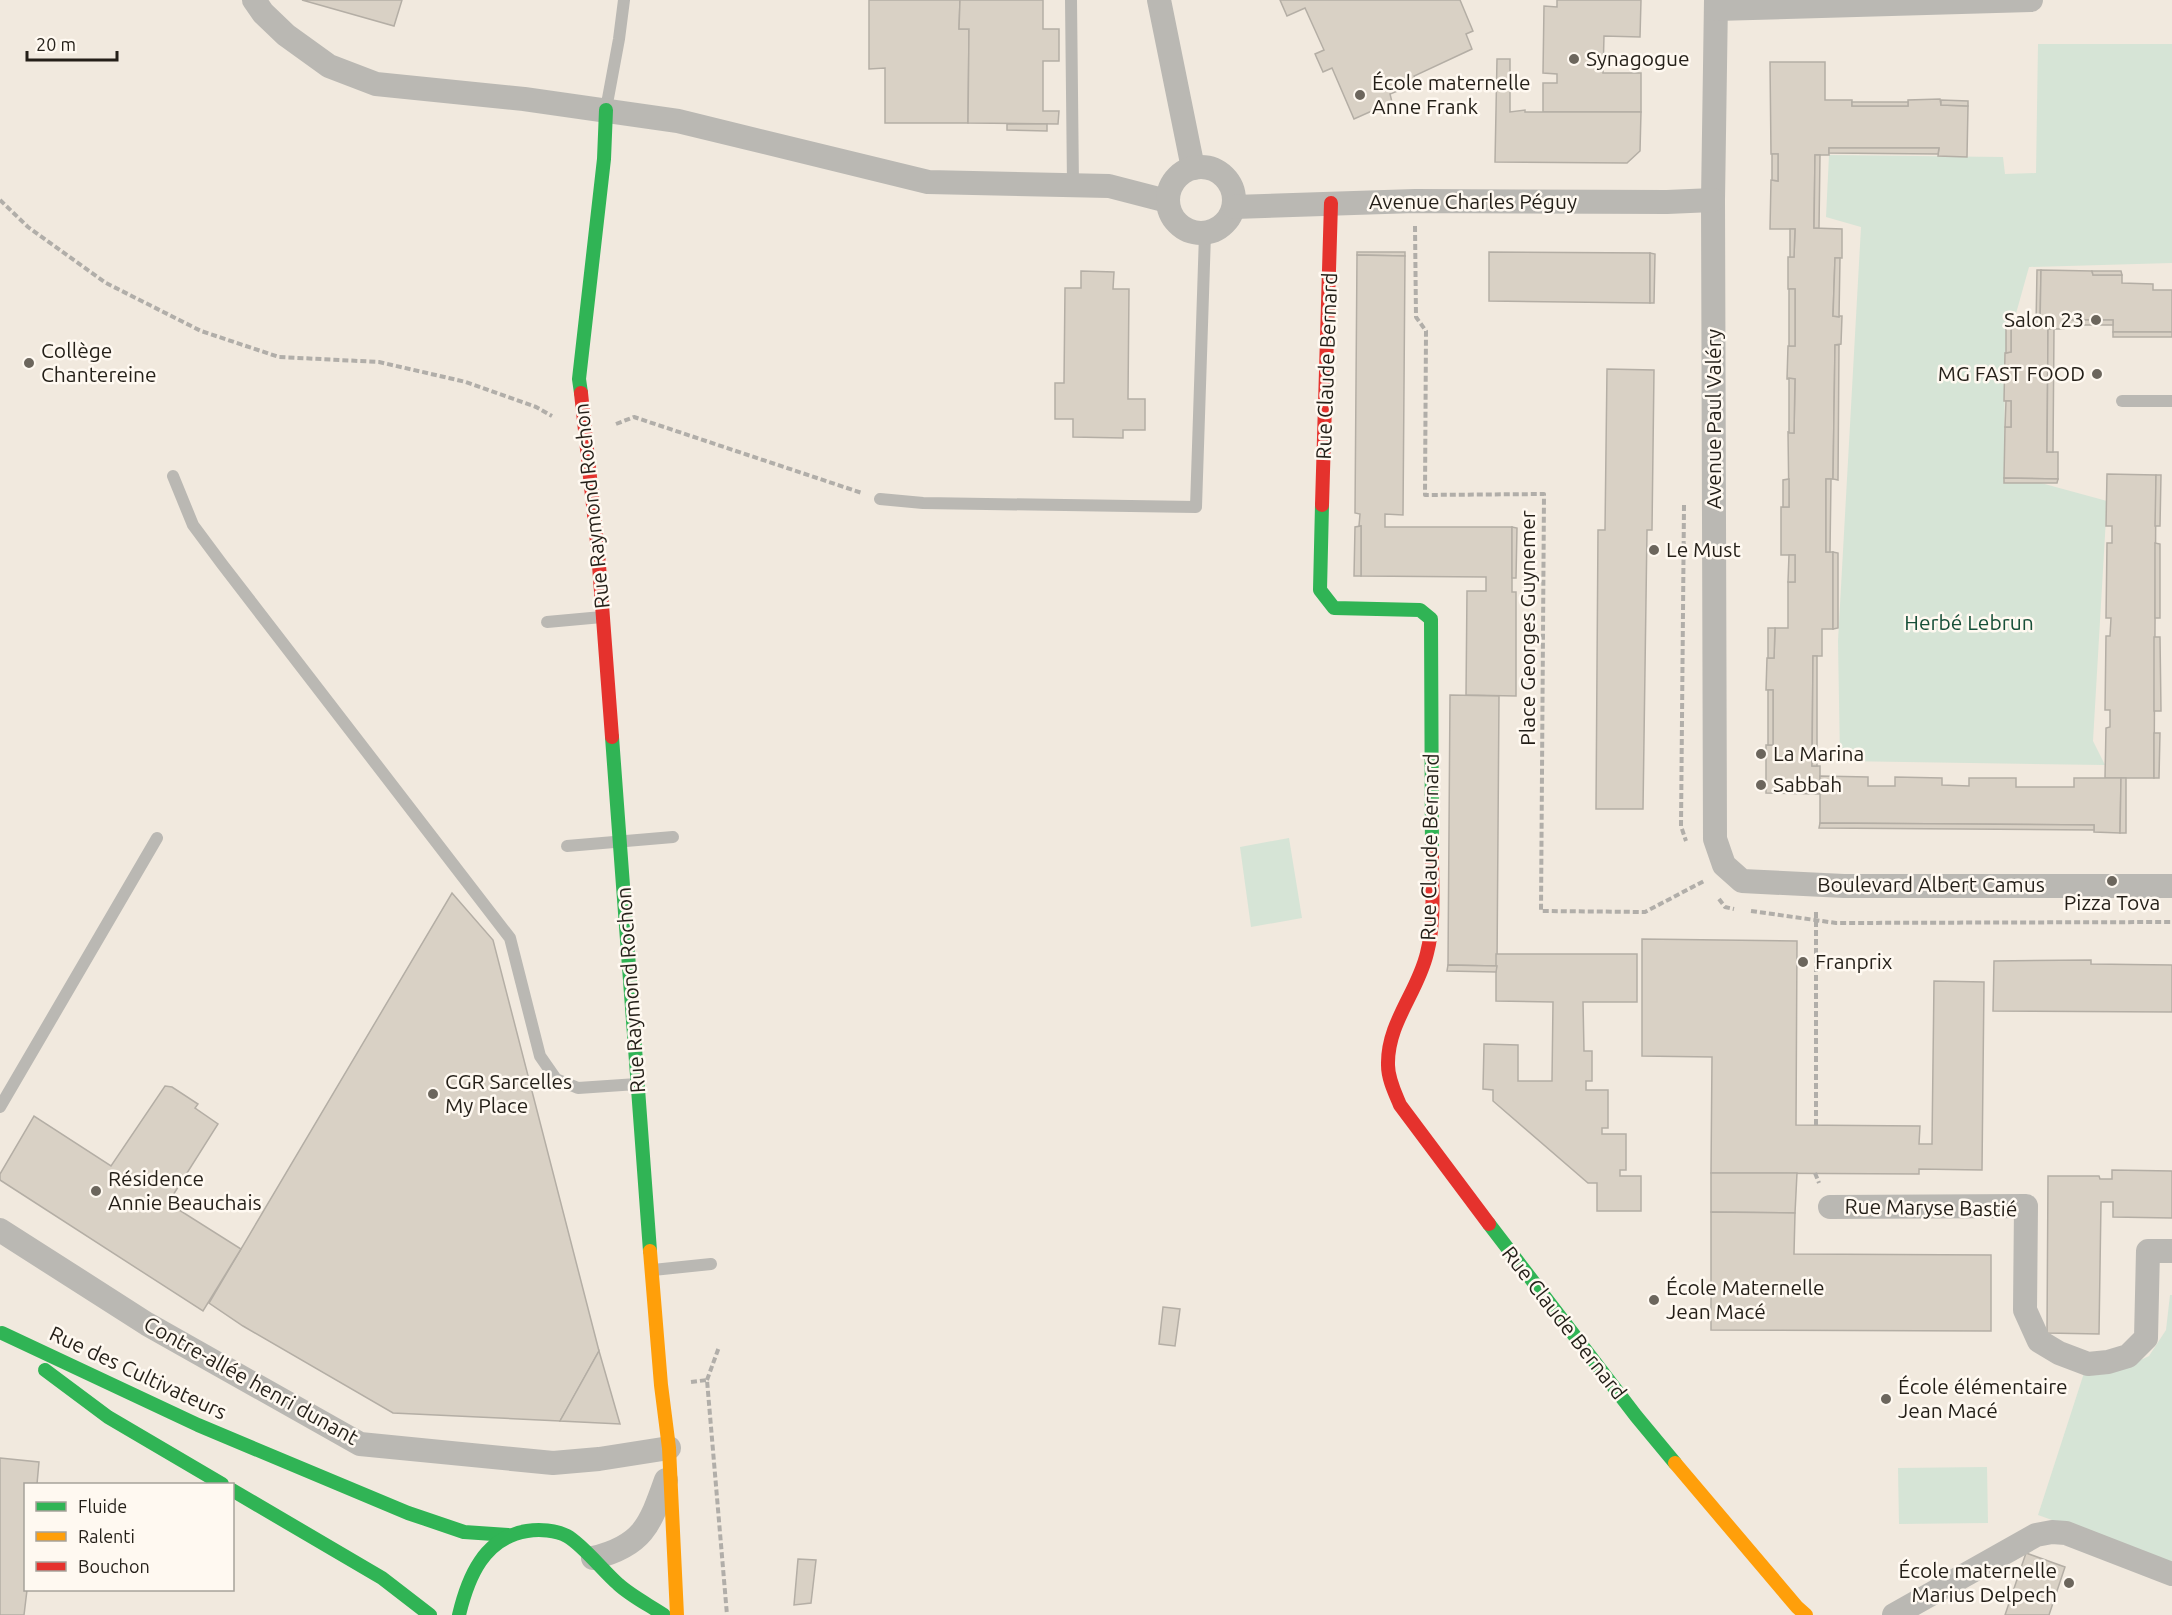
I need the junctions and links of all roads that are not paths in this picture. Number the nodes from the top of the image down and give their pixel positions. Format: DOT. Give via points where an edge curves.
graph roads {
  1 [pos="254,0"];
  2 [pos="624,0"];
  3 [pos="1071,0"];
  4 [pos="1159,0"];
  5 [pos="2031,0"];
  6 [pos="1716,4"];
  7 [pos="606,110"];
  8 [pos="1193,168"];
  9 [pos="1073,184"];
  10 [pos="1713,200"];
  11 [pos="1167,201"];
  12 [pos="1331,203"];
  13 [pos="1234,207"];
  14 [pos="1205,234"];
  15 [pos="2122,401"];
  16 [pos="2172,401"];
  17 [pos="173,476"];
  18 [pos="880,499"];
  19 [pos="603,617"];
  20 [pos="547,622"];
  21 [pos="673,837"];
  22 [pos="157,838"];
  23 [pos="620,842"];
  24 [pos="567,846"];
  25 [pos="1724,865"];
  26 [pos="2172,886"];
  27 [pos="638,1084"];
  28 [pos="0,1107"];
  29 [pos="1830,1208"];
  30 [pos="0,1230"];
  31 [pos="2172,1251"];
  32 [pos="711,1264"];
  33 [pos="652,1270"];
  34 [pos="1,1333"];
  35 [pos="668,1460"];
  36 [pos="218,1483"];
  37 [pos="234,1491"];
  38 [pos="508,1535"];
  39 [pos="593,1558"];
  40 [pos="2172,1574"];
  41 [pos="430,1615"];
  42 [pos="459,1615"];
  43 [pos="664,1615"];
  44 [pos="677,1615"];
  45 [pos="1806,1615"];
  46 [pos="1894,1615"];
  1 -- 7 [label="street" via="286,35 329,66 376,84"];
  2 -- 7 [label="lane"];
  3 -- 9 [label="lane"];
  4 -- 8 [label="street"];
  5 -- 6 [label="street"];
  6 -- 10 [label="street, Avenue Paul Valéry"];
  7 -- 9 [label="street" via="678,121 928,182"];
  7 -- 19 [label="street, Rue Raymond Rochon" via="579,379"];
  8 -- 11 [label="street" via="1174,180"];
  8 -- 13 [label="street" via="1204,166 1224,176 1231,185"];
  9 -- 11 [label="street" via="1109,186"];
  10 -- 12 [label="street, Avenue Charles Péguy"];
  10 -- 25 [label="street, Avenue Paul Valéry" via="1715,839"];
  11 -- 14 [label="street" via="1174,222 1183,229"];
  12 -- 13 [label="street, Avenue Charles Péguy"];
  12 -- 45 [label="street, Rue Claude Bernard" via="1320,590 1334,608 1420,610 1431,619 1432,916 1427,953 1391,1041 1388,1066 1392,1085 1400,1105 1452,1176 1636,1416"];
  13 -- 14 [label="street" via="1224,225"];
  14 -- 18 [label="lane" via="1196,507"];
  15 -- 16 [label="lane"];
  17 -- 27 [label="lane" via="193,525 510,938 540,1056 556,1079 578,1088"];
  19 -- 20 [label="lane"];
  19 -- 23 [label="street, Rue Raymond Rochon"];
  21 -- 23 [label="lane"];
  22 -- 28 [label="lane"];
  23 -- 24 [label="lane"];
  23 -- 27 [label="street, Rue Raymond Rochon"];
  25 -- 26 [label="street, Boulevard Albert Camus" via="1742,881 1817,885"];
  27 -- 33 [label="street, Rue Raymond Rochon"];
  29 -- 31 [label="street, Rue Maryse Bastié" via="2026,1206 2025,1310 2039,1341 2088,1364 2128,1356 2146,1338 2148,1251"];
  30 -- 35 [label="street, Contre-allée henri dunant" via="147,1324 360,1444 553,1463"];
  32 -- 33 [label="lane"];
  33 -- 35 [label="street, Rue Raymond Rochon"];
  34 -- 36 [label="street, Rue des Cultivateurs" via="53,1377 121,1425"];
  34 -- 38 [label="street, Rue des Cultivateurs" via="198,1425 408,1513 464,1532"];
  35 -- 39 [label="street, Rue Raymond Rochon" via="657,1505 647,1526 625,1547"];
  35 -- 44 [label="street, Rue Raymond Rochon"];
  37 -- 41 [label="street" via="382,1578"];
  38 -- 39 [label="street, Rue des Cultivateurs" via="544,1530 560,1533"];
  38 -- 42 [label="street" via="481,1557"];
  39 -- 43 [label="street, Rue des Cultivateurs" via="620,1586"];
  40 -- 46 [label="street" via="2066,1533 2052,1532 2036,1535"];
}
